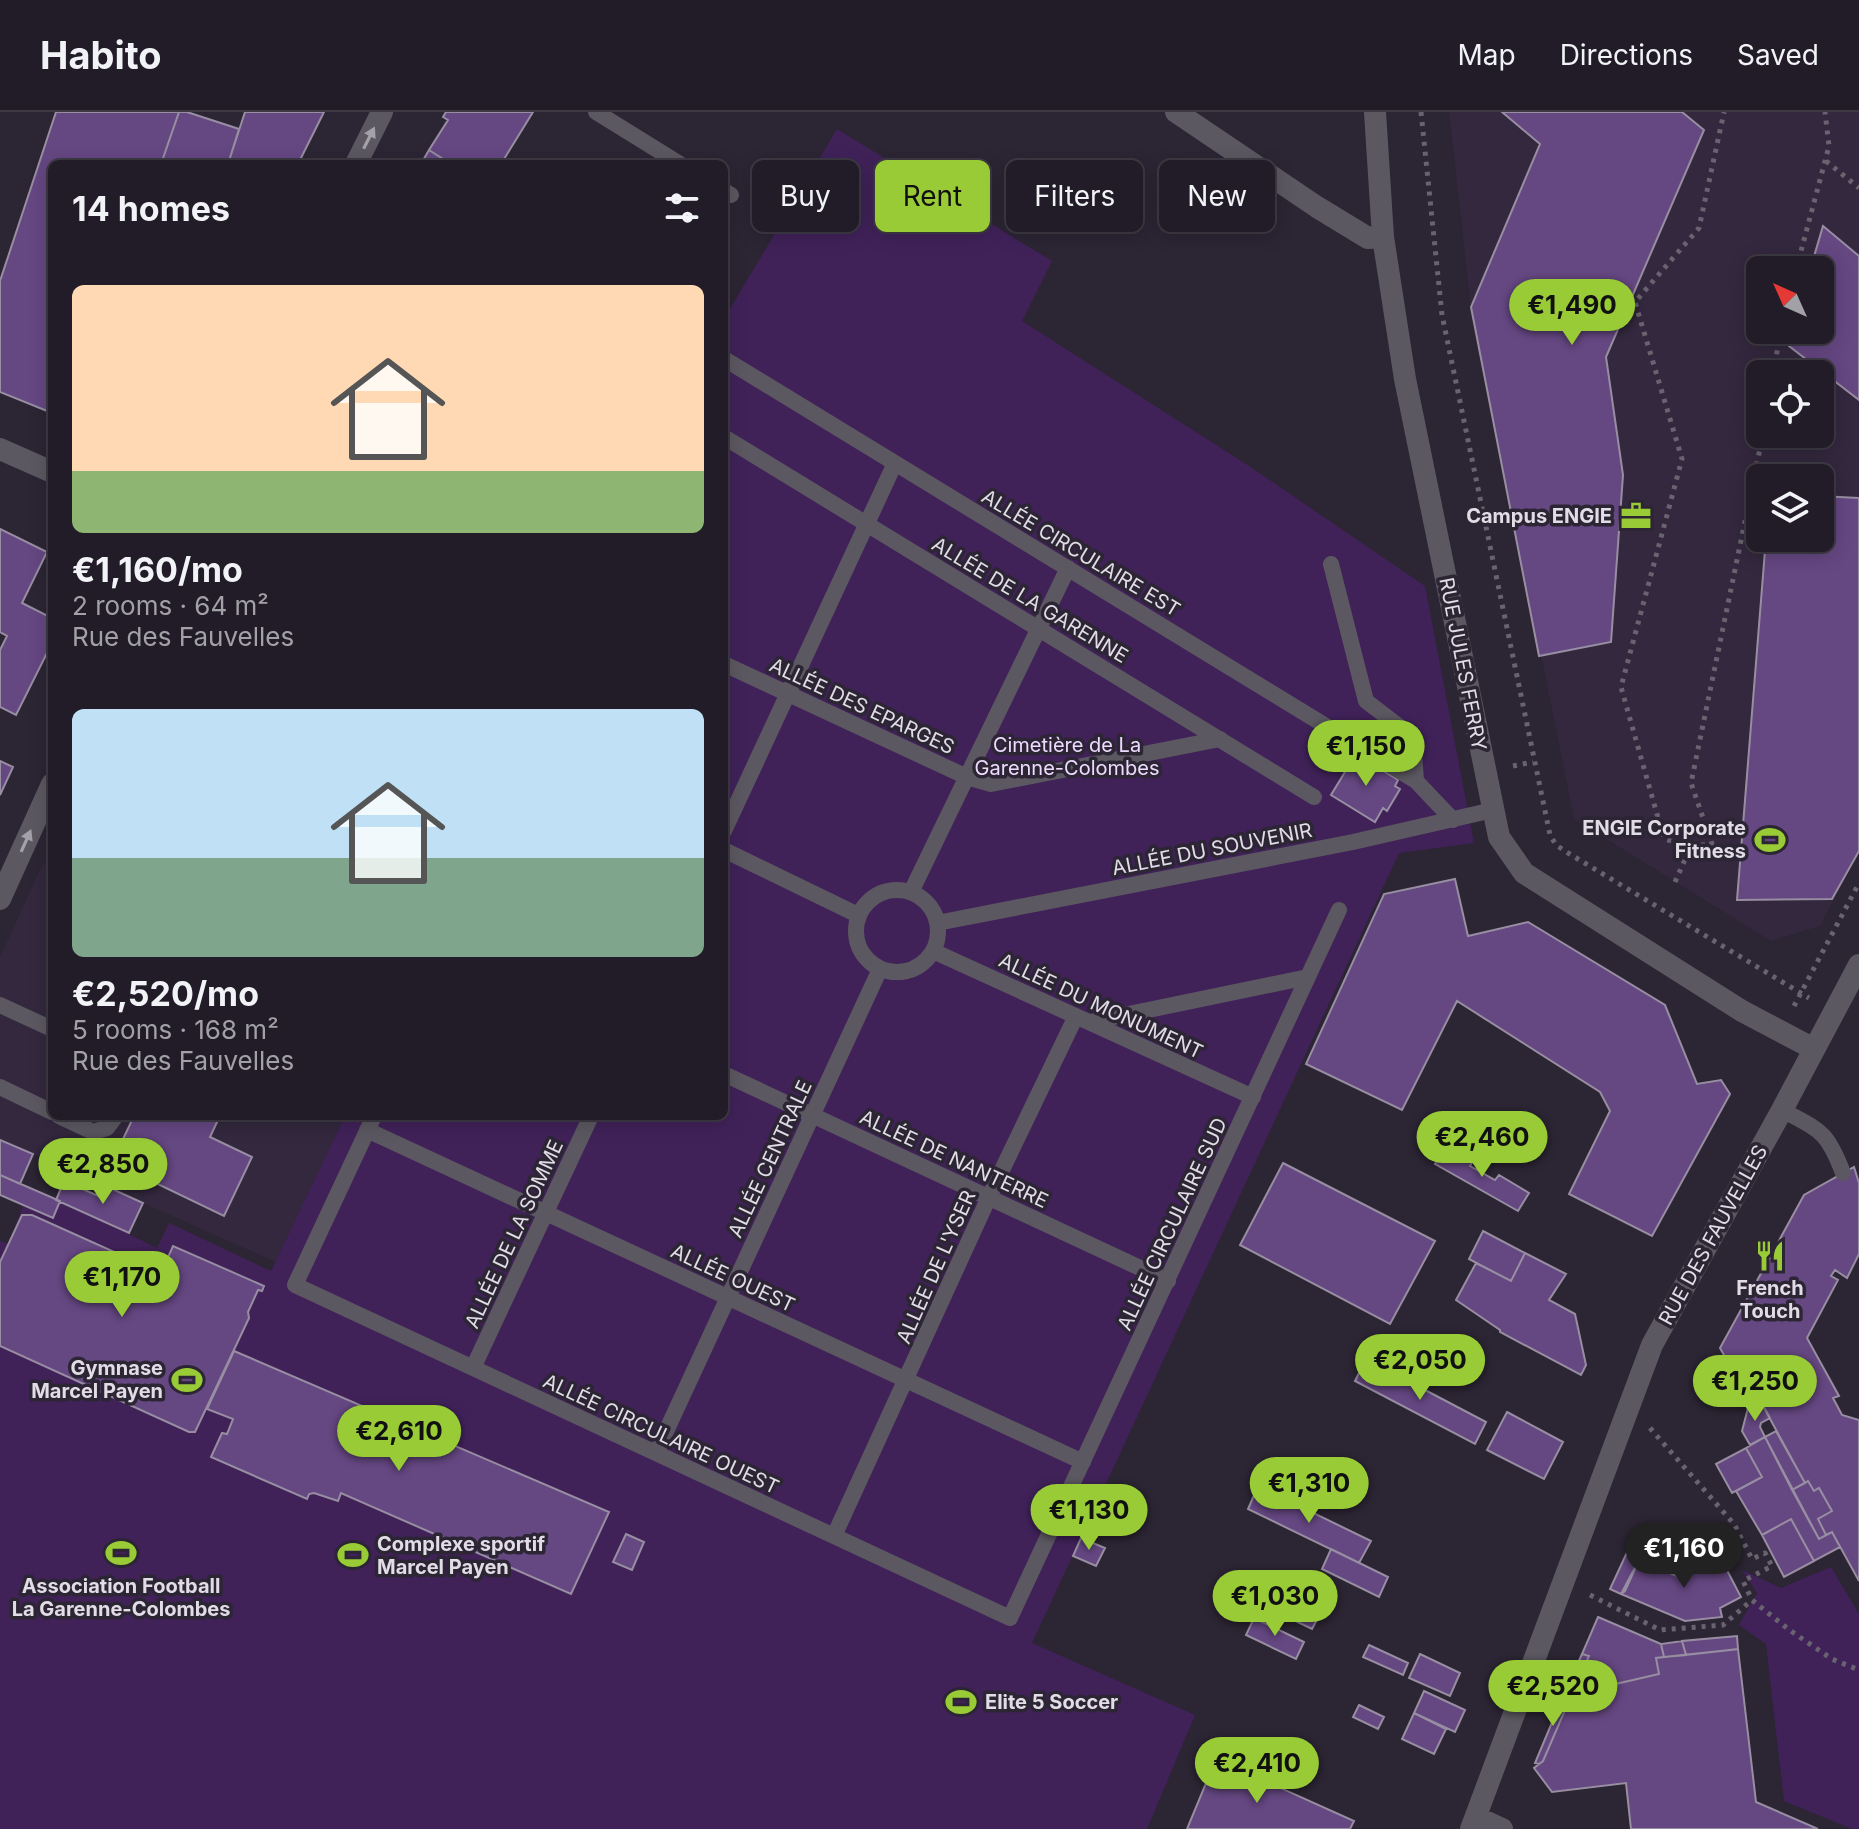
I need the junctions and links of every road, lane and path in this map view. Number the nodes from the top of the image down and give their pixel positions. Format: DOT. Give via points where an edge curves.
graph roads {
  1 [pos="382,112"];
  2 [pos="596,112"];
  3 [pos="1176,112"];
  4 [pos="1375,112"];
  5 [pos="1421,112"];
  6 [pos="1724,112"];
  7 [pos="1825,112"];
  8 [pos="358,160"];
  9 [pos="674,160"];
  10 [pos="1825,160"];
  11 [pos="1859,188"];
  12 [pos="1383,237"];
  13 [pos="1800,256"];
  14 [pos="728,364"];
  15 [pos="728,439"];
  16 [pos="1760,448"];
  17 [pos="0,449"];
  18 [pos="895,463"];
  19 [pos="48,470"];
  20 [pos="867,525"];
  21 [pos="1331,564"];
  22 [pos="1068,568"];
  23 [pos="1039,629"];
  24 [pos="728,666"];
  25 [pos="788,694"];
  26 [pos="1220,739"];
  27 [pos="967,777"];
  28 [pos="1416,781"];
  29 [pos="48,793"];
  30 [pos="1314,797"];
  31 [pos="1493,810"];
  32 [pos="1453,820"];
  33 [pos="728,822"];
  34 [pos="1691,846"];
  35 [pos="728,852"];
  36 [pos="1675,882"];
  37 [pos="1859,883"];
  38 [pos="911,892"];
  39 [pos="0,899"];
  40 [pos="1339,910"];
  41 [pos="858,915"];
  42 [pos="937,923"];
  43 [pos="933,951"];
  44 [pos="1859,965"];
  45 [pos="880,969"];
  46 [pos="1308,977"];
  47 [pos="1801,993"];
  48 [pos="0,1005"];
  49 [pos="1834,1012"];
  50 [pos="1083,1019"];
  51 [pos="48,1027"];
  52 [pos="1781,1032"];
  53 [pos="1814,1049"];
  54 [pos="728,1076"];
  55 [pos="0,1087"];
  56 [pos="1253,1097"];
  57 [pos="48,1110"];
  58 [pos="1782,1110"];
  59 [pos="812,1115"];
  60 [pos="68,1120"];
  61 [pos="113,1120"];
  62 [pos="589,1120"];
  63 [pos="371,1123"];
  64 [pos="1843,1173"];
  65 [pos="989,1197"];
  66 [pos="546,1213"];
  67 [pos="1168,1281"];
  68 [pos="728,1298"];
  69 [pos="473,1368"];
  70 [pos="906,1380"];
  71 [pos="1631,1406"];
  72 [pos="656,1453"];
  73 [pos="1083,1462"];
  74 [pos="834,1536"];
  75 [pos="1752,1600"];
  76 [pos="1604,1603"];
  77 [pos="1010,1618"];
  78 [pos="1859,1670"];
  79 [pos="1473,1823"];
  80 [pos="1502,1829"];
  8 -- 1 [label="street, one-way"];
  2 -- 9 [label="lane"];
  3 -- 12 [label="street" via="1361,234"];
  4 -- 12 [label="street, RUE JULES FERRY"];
  5 -- 47 [label="path" via="1442,315 1550,835 1568,853"];
  6 -- 34 [label="path" via="1699,228 1635,302 1682,459 1621,687 1664,839"];
  7 -- 10 [label="path"];
  10 -- 11 [label="path"];
  10 -- 13 [label="path"];
  12 -- 31 [label="street, RUE JULES FERRY" via="1405,379"];
  14 -- 18 [label="lane, ALLÉE CIRCULAIRE EST"];
  15 -- 20 [label="lane, ALLÉE DE LA GARENNE"];
  16 -- 34 [label="path" via="1691,783 1712,844"];
  17 -- 19 [label="street"];
  18 -- 20 [label="lane"];
  18 -- 22 [label="lane, ALLÉE CIRCULAIRE EST"];
  20 -- 23 [label="lane, ALLÉE DE LA GARENNE"];
  20 -- 25 [label="lane"];
  21 -- 28 [label="lane" via="1366,701 1413,737"];
  22 -- 23 [label="lane"];
  22 -- 28 [label="lane, ALLÉE CIRCULAIRE EST"];
  23 -- 26 [label="lane, ALLÉE DE LA GARENNE"];
  23 -- 27 [label="lane"];
  24 -- 25 [label="lane, ALLÉE DES EPARGES"];
  25 -- 27 [label="lane, ALLÉE DES EPARGES"];
  25 -- 33 [label="lane"];
  26 -- 27 [label="lane, ALLÉE DES EPARGES" via="991,784"];
  26 -- 30 [label="lane, ALLÉE DE LA GARENNE"];
  27 -- 38 [label="lane"];
  28 -- 32 [label="lane, ALLÉE CIRCULAIRE EST"];
  39 -- 29 [label="street, one-way"];
  31 -- 32 [label="lane, ALLÉE DU SOUVENIR"];
  31 -- 52 [label="street, RUE JULES FERRY" via="1499,837 1524,873"];
  32 -- 42 [label="lane, ALLÉE DU SOUVENIR"];
  34 -- 36 [label="path"];
  35 -- 41 [label="lane"];
  37 -- 47 [label="path"];
  38 -- 41 [label="lane" via="880,893"];
  38 -- 42 [label="lane" via="923,899"];
  40 -- 46 [label="lane, ALLÉE CIRCULAIRE SUD"];
  41 -- 45 [label="lane" via="858,947"];
  42 -- 43 [label="lane"];
  43 -- 45 [label="lane" via="910,970"];
  43 -- 50 [label="lane, ALLÉE DU MONUMENT"];
  44 -- 49 [label="street, RUE DES FAUVELLES"];
  45 -- 59 [label="lane, ALLÉE CENTRALE"];
  46 -- 50 [label="lane"];
  46 -- 56 [label="lane, ALLÉE CIRCULAIRE SUD"];
  47 -- 49 [label="path"];
  47 -- 52 [label="path"];
  48 -- 51 [label="lane"];
  49 -- 53 [label="street, RUE DES FAUVELLES"];
  50 -- 56 [label="lane, ALLÉE DU MONUMENT"];
  50 -- 65 [label="lane, ALLÉE DE L'YSER"];
  52 -- 53 [label="street, RUE JULES FERRY"];
  53 -- 58 [label="street, RUE DES FAUVELLES"];
  54 -- 59 [label="lane, ALLÉE DE NANTERRE"];
  55 -- 57 [label="lane"];
  56 -- 67 [label="lane, ALLÉE CIRCULAIRE SUD"];
  58 -- 64 [label="lane" via="1821,1131"];
  58 -- 71 [label="street, RUE DES FAUVELLES" via="1652,1345"];
  59 -- 65 [label="lane, ALLÉE DE NANTERRE"];
  59 -- 68 [label="lane, ALLÉE CENTRALE"];
  60 -- 61 [label="lane" via="93,1132"];
  62 -- 66 [label="lane, ALLÉE DE LA SOMME"];
  63 -- 66 [label="lane, ALLÉE OUEST"];
  63 -- 69 [label="lane, ALLÉE CIRCULAIRE OUEST" via="295,1285"];
  65 -- 67 [label="lane, ALLÉE DE NANTERRE"];
  65 -- 70 [label="lane, ALLÉE DE L'YSER"];
  66 -- 68 [label="lane, ALLÉE OUEST"];
  66 -- 69 [label="lane, ALLÉE DE LA SOMME"];
  67 -- 73 [label="lane, ALLÉE CIRCULAIRE SUD"];
  68 -- 70 [label="lane, ALLÉE OUEST"];
  68 -- 72 [label="lane, ALLÉE CENTRALE"];
  69 -- 72 [label="lane, ALLÉE CIRCULAIRE OUEST"];
  70 -- 73 [label="lane, ALLÉE OUEST"];
  70 -- 74 [label="lane, ALLÉE DE L'YSER"];
  71 -- 75 [label="path" via="1734,1524 1752,1559 1765,1553 1772,1566 1743,1581"];
  71 -- 79 [label="street, RUE DES FAUVELLES"];
  72 -- 74 [label="lane, ALLÉE CIRCULAIRE OUEST"];
  73 -- 77 [label="lane, ALLÉE CIRCULAIRE SUD"];
  74 -- 77 [label="lane, ALLÉE CIRCULAIRE OUEST"];
  75 -- 76 [label="path" via="1723,1625 1660,1630"];
  75 -- 78 [label="path" via="1832,1659"];
  79 -- 80 [label="street"];
}
